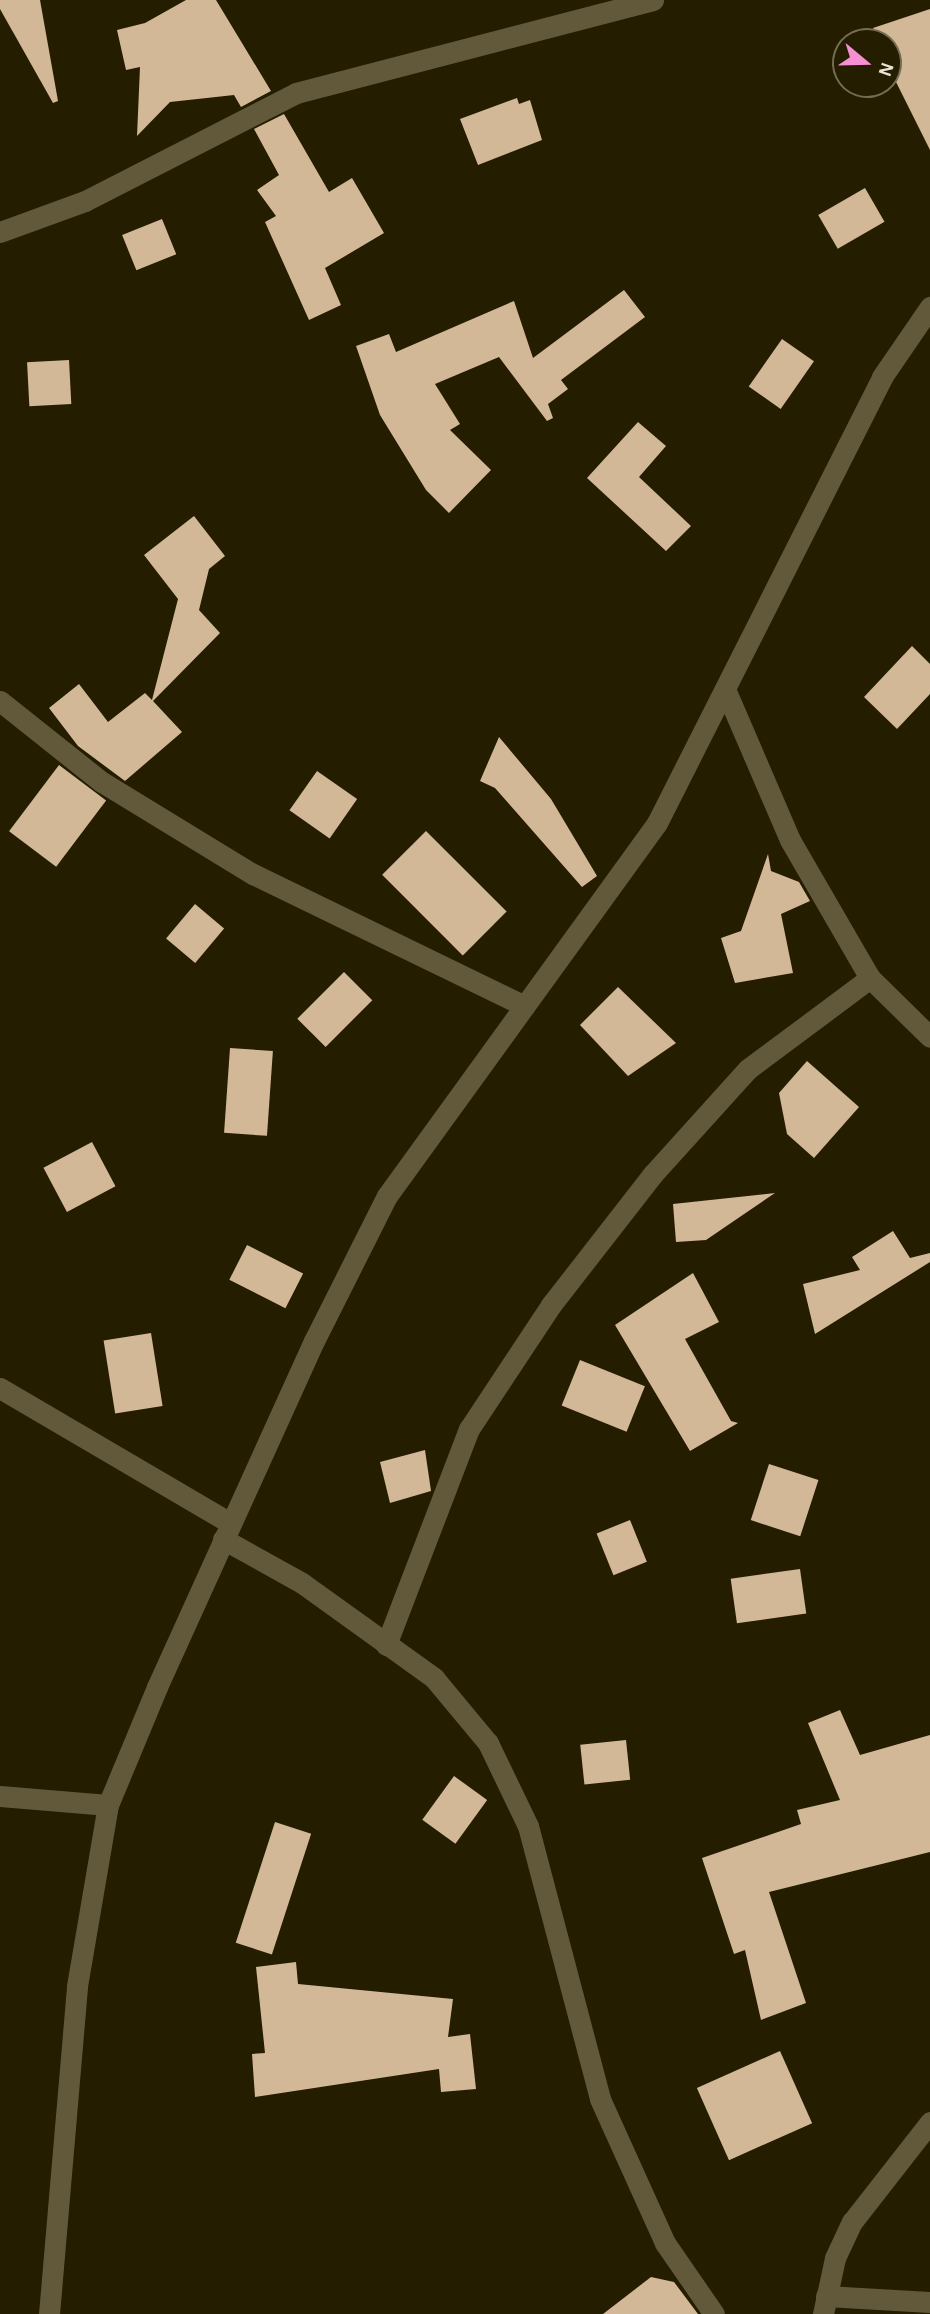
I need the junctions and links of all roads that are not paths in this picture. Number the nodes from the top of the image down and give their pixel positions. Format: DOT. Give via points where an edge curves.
graph roads {
  1 [pos="653,0"];
  2 [pos="0,232"];
  3 [pos="930,307"];
  4 [pos="725,689"];
  5 [pos="0,701"];
  6 [pos="870,978"];
  7 [pos="525,1006"];
  8 [pos="930,1037"];
  9 [pos="0,1388"];
  10 [pos="227,1531"];
  11 [pos="386,1644"];
  12 [pos="0,1796"];
  13 [pos="108,1805"];
  14 [pos="930,2122"];
  15 [pos="930,2302"];
  16 [pos="824,2305"];
  17 [pos="49,2314"];
  18 [pos="714,2314"];
  1 -- 2 [label="street" via="296,93 85,201"];
  3 -- 4 [label="street" via="882,377"];
  4 -- 6 [label="street" via="790,839"];
  4 -- 7 [label="street" via="657,822"];
  5 -- 7 [label="street" via="102,782 253,874"];
  6 -- 8 [label="street"];
  6 -- 11 [label="street" via="748,1069 653,1174 551,1305 469,1429"];
  7 -- 10 [label="street" via="387,1196"];
  9 -- 10 [label="street"];
  10 -- 11 [label="street"];
  10 -- 13 [label="street"];
  11 -- 18 [label="street" via="434,1678 488,1743 528,1826 600,2099 665,2243"];
  12 -- 13 [label="street"];
  13 -- 17 [label="street" via="77,1986"];
  14 -- 16 [label="street" via="852,2222 835,2258"];
  15 -- 16 [label="street"];
}
